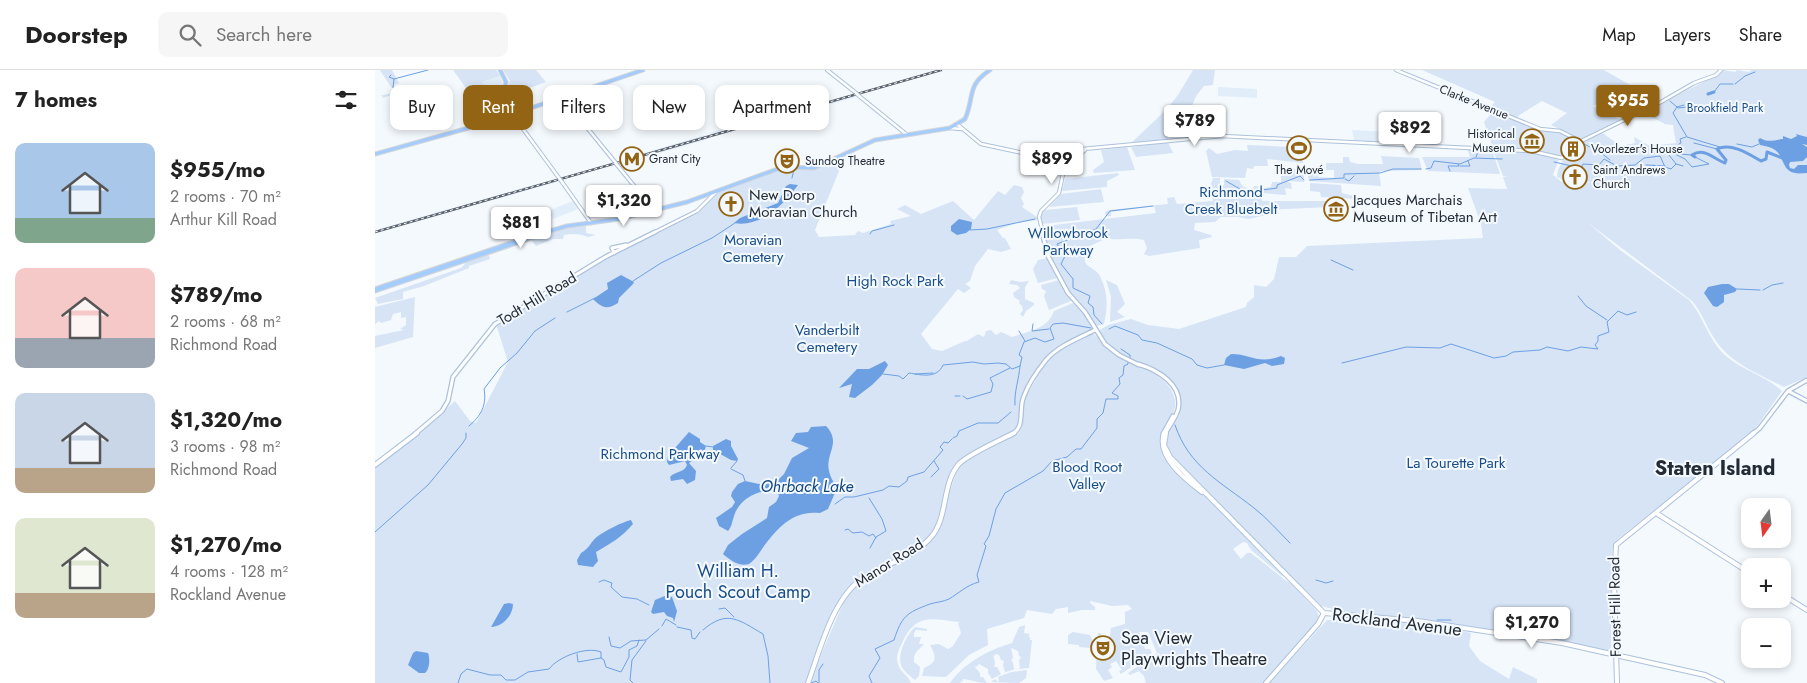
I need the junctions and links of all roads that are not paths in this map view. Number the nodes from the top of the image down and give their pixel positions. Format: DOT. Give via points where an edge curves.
graph roads {
  1 [pos="500,70"];
  2 [pos="639,70"];
  3 [pos="643,70"];
  4 [pos="827,70"];
  5 [pos="990,70"];
  6 [pos="1396,70"];
  7 [pos="1721,70"];
  8 [pos="505,85"];
  9 [pos="595,85"];
  10 [pos="596,85"];
  11 [pos="958,125"];
  12 [pos="951,128"];
  13 [pos="463,129"];
  14 [pos="963,129"];
  15 [pos="524,130"];
  16 [pos="589,130"];
  17 [pos="906,134"];
  18 [pos="1581,141"];
  19 [pos="1086,150"];
  20 [pos="1042,153"];
  21 [pos="375,154"];
  22 [pos="1029,154"];
  23 [pos="1035,157"];
  24 [pos="1068,165"];
  25 [pos="1057,166"];
  26 [pos="1064,169"];
  27 [pos="716,192"];
  28 [pos="654,210"];
  29 [pos="591,223"];
  30 [pos="375,290"];
  31 [pos="1095,330"];
  32 [pos="1807,380"];
  33 [pos="1787,391"];
  34 [pos="1807,401"];
  35 [pos="375,465"];
  36 [pos="1656,513"];
  37 [pos="1741,568"];
  38 [pos="1791,599"];
  39 [pos="1807,610"];
  40 [pos="1324,614"];
  41 [pos="1615,655"];
  42 [pos="808,683"];
  43 [pos="1266,683"];
  44 [pos="1617,683"];
  45 [pos="1722,683"];
  1 -- 8 [label="main road"];
  2 -- 9 [label="main road"];
  3 -- 10 [label="main road"];
  4 -- 17 [label="street, bridge"];
  5 -- 11 [label="main road" via="972,86 967,115"];
  6 -- 18 [label="street, Clarke Avenue" via="1540,129 1562,132"];
  7 -- 18 [label="street"];
  11 -- 12 [label="main road"];
  11 -- 14 [label="street"];
  12 -- 14 [label="street"];
  12 -- 17 [label="main road"];
  13 -- 21 [label="main road"];
  14 -- 22 [label="street" via="981,144"];
  15 -- 29 [label="street, bridge"];
  16 -- 28 [label="street"];
  17 -- 27 [label="main road" via="869,143 814,168 779,168"];
  18 -- 19 [label="street" via="1567,148 1563,158 1529,151 1222,136"];
  19 -- 20 [label="street"];
  19 -- 24 [label="street"];
  20 -- 22 [label="street"];
  20 -- 23 [label="street"];
  22 -- 23 [label="street"];
  23 -- 25 [label="street"];
  24 -- 25 [label="street"];
  24 -- 26 [label="street"];
  25 -- 26 [label="street"];
  26 -- 31 [label="street, Rockland Avenue" via="1059,192 1041,211 1039,221 1055,270"];
  27 -- 28 [label="main road"];
  27 -- 35 [label="street, Todt Hill Road" via="697,210 631,244 612,248 614,252 491,327 453,377 445,407"];
  28 -- 29 [label="main road"];
  29 -- 30 [label="main road" via="538,234"];
  31 -- 40 [label="street, Rockland Avenue" via="1110,348 1163,377 1172,389 1177,408 1163,433 1162,447 1167,458"];
  31 -- 42 [label="street, Manor Road" via="1057,350 1046,360 1025,394 1016,432 958,465 932,536 850,588 835,615"];
  32 -- 33 [label="street, Forest Hill Road"];
  33 -- 34 [label="street"];
  33 -- 36 [label="street, Forest Hill Road" via="1759,429"];
  36 -- 37 [label="street"];
  36 -- 41 [label="street, Forest Hill Road" via="1618,542 1615,549"];
  38 -- 39 [label="street"];
  40 -- 41 [label="street, Rockland Avenue" via="1425,622 1562,643"];
  40 -- 43 [label="street"];
  41 -- 44 [label="street, Forest Hill Road"];
  41 -- 45 [label="street, Rockland Avenue"];
}
